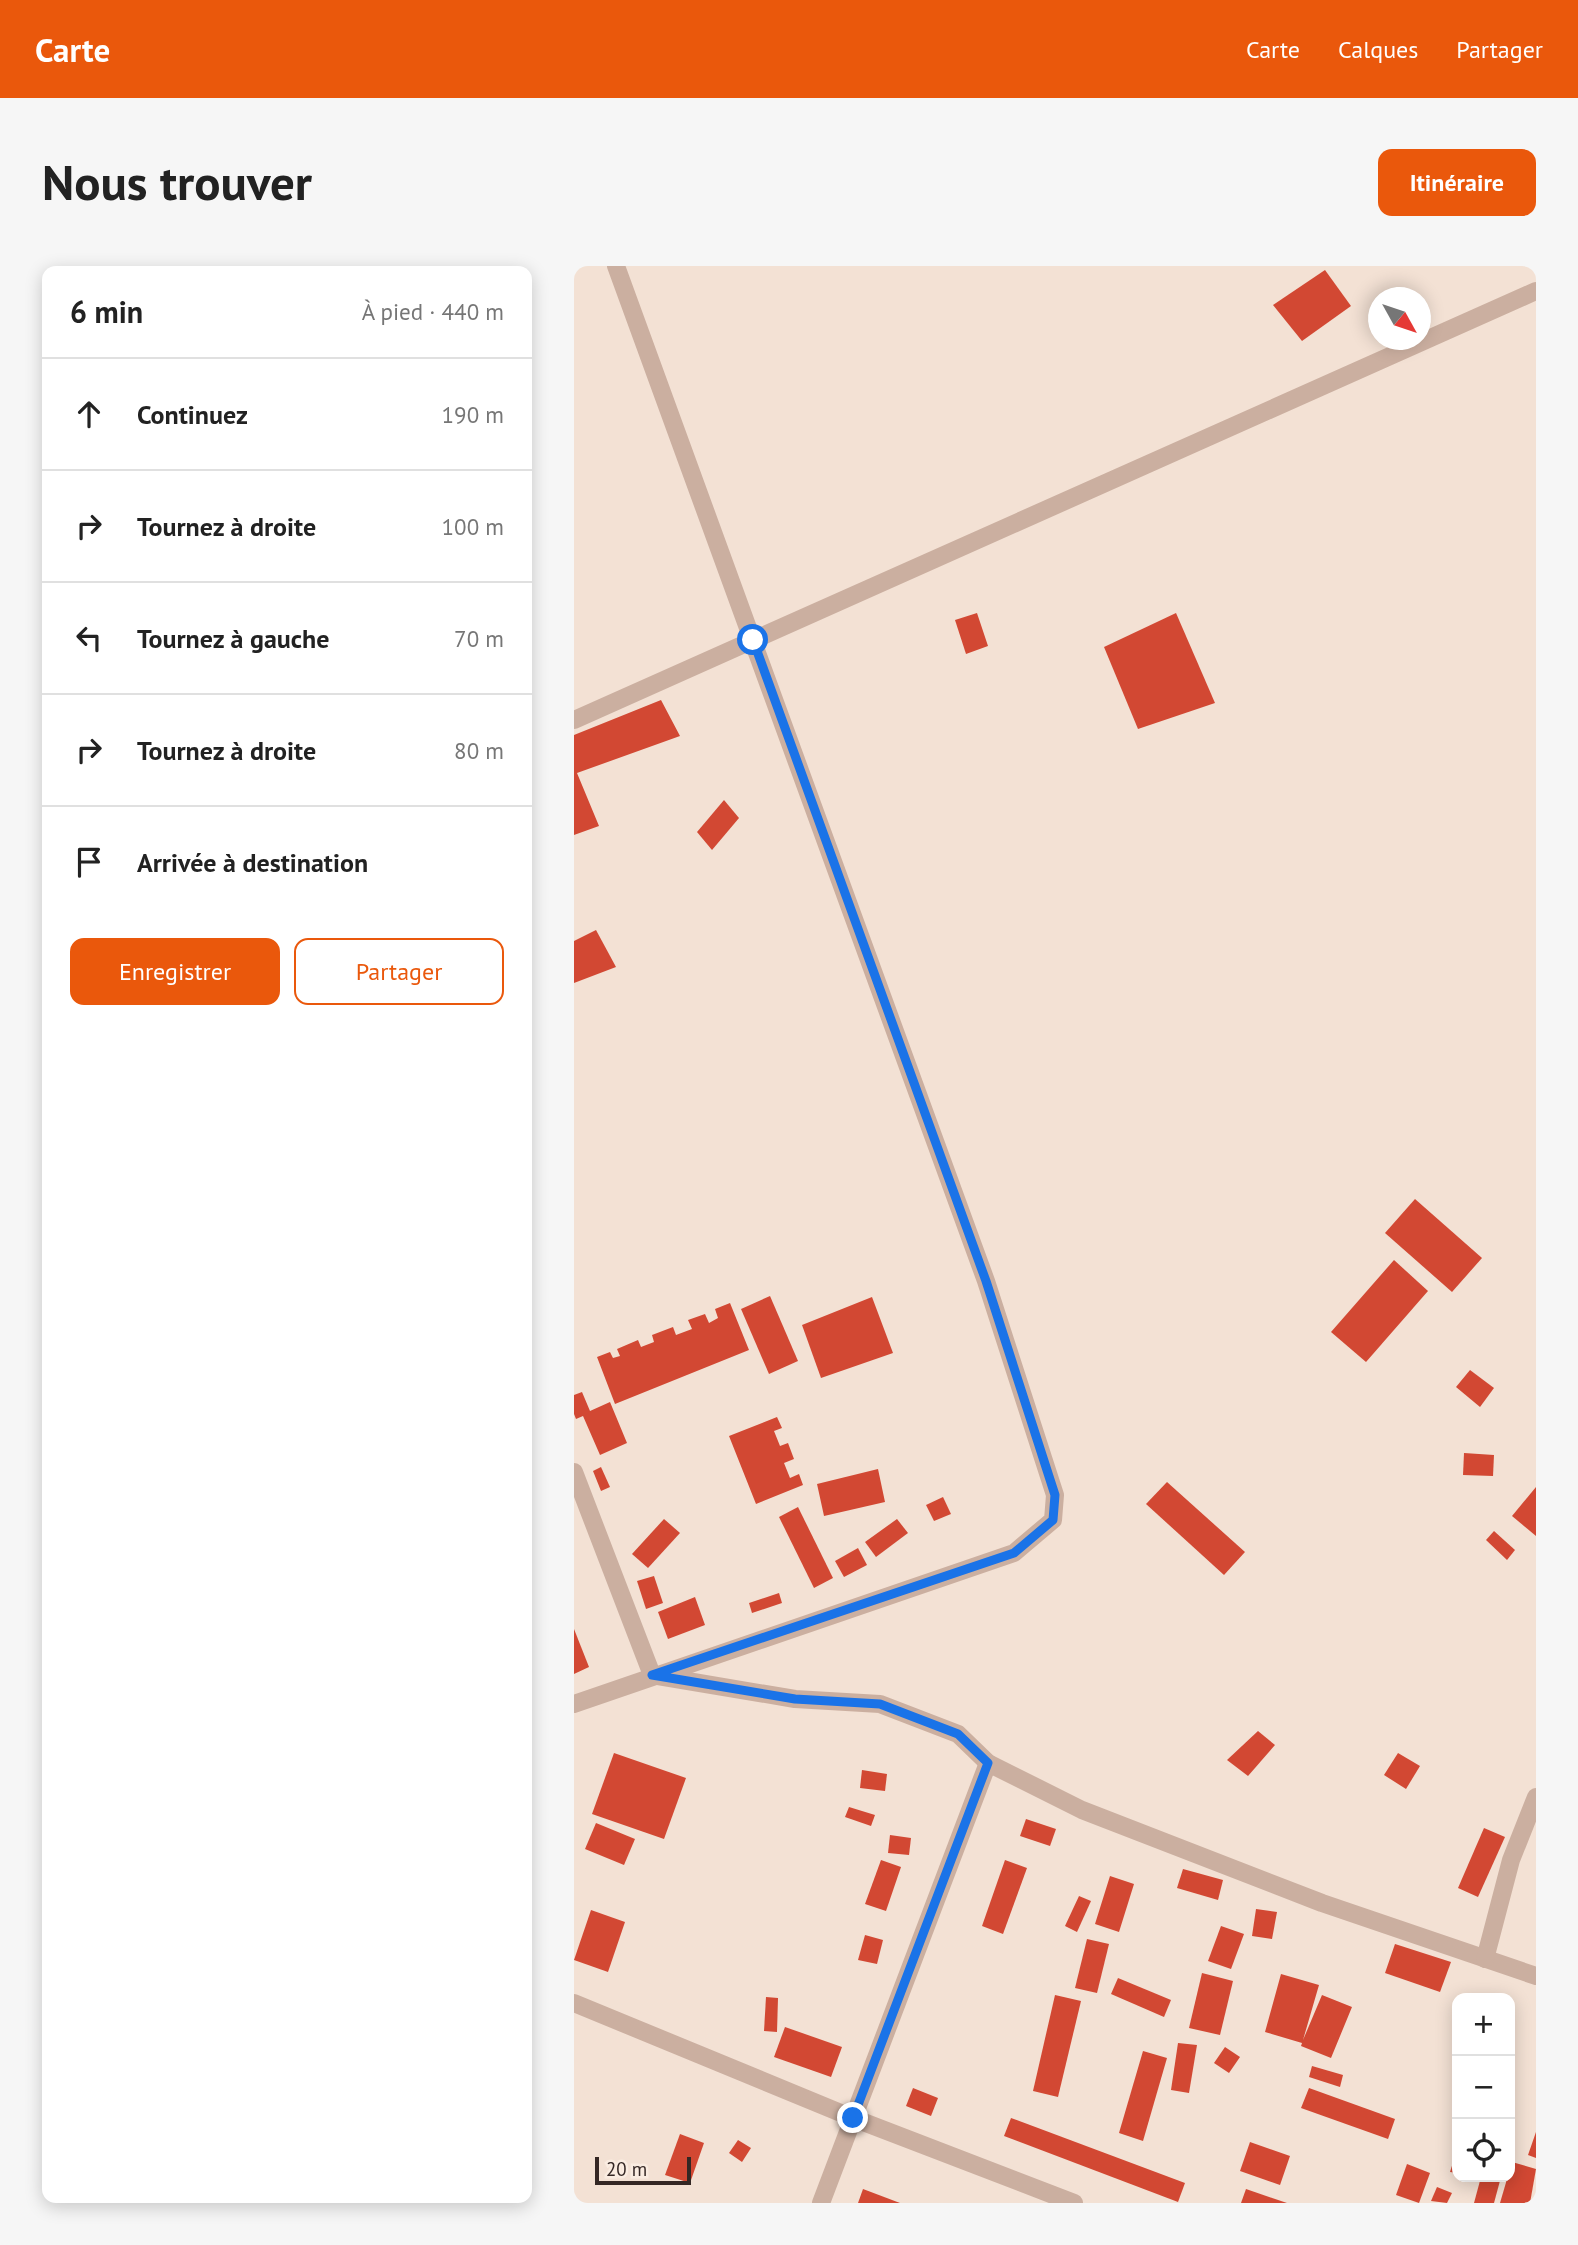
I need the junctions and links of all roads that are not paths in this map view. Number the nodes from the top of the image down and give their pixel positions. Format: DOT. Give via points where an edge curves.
graph roads {
  1 [pos="616,266"];
  2 [pos="1536,291"];
  3 [pos="753,640"];
  4 [pos="574,720"];
  5 [pos="574,1472"];
  6 [pos="652,1675"];
  7 [pos="574,1704"];
  8 [pos="988,1763"];
  9 [pos="1536,1797"];
  10 [pos="1485,1959"];
  11 [pos="1536,1976"];
  12 [pos="574,2003"];
  13 [pos="853,2118"];
  14 [pos="821,2203"];
  15 [pos="1073,2203"];
  1 -- 3 [label="street"];
  2 -- 3 [label="street"];
  3 -- 4 [label="street"];
  3 -- 6 [label="street" via="986,1281 1055,1495 1053,1520 1014,1553"];
  5 -- 6 [label="street"];
  6 -- 7 [label="street"];
  6 -- 8 [label="street" via="795,1699 880,1704 958,1734"];
  8 -- 10 [label="street" via="1082,1810 1322,1903"];
  8 -- 13 [label="street"];
  9 -- 10 [label="street" via="1511,1860"];
  10 -- 11 [label="street"];
  12 -- 13 [label="street"];
  13 -- 14 [label="street"];
  13 -- 15 [label="street"];
}
